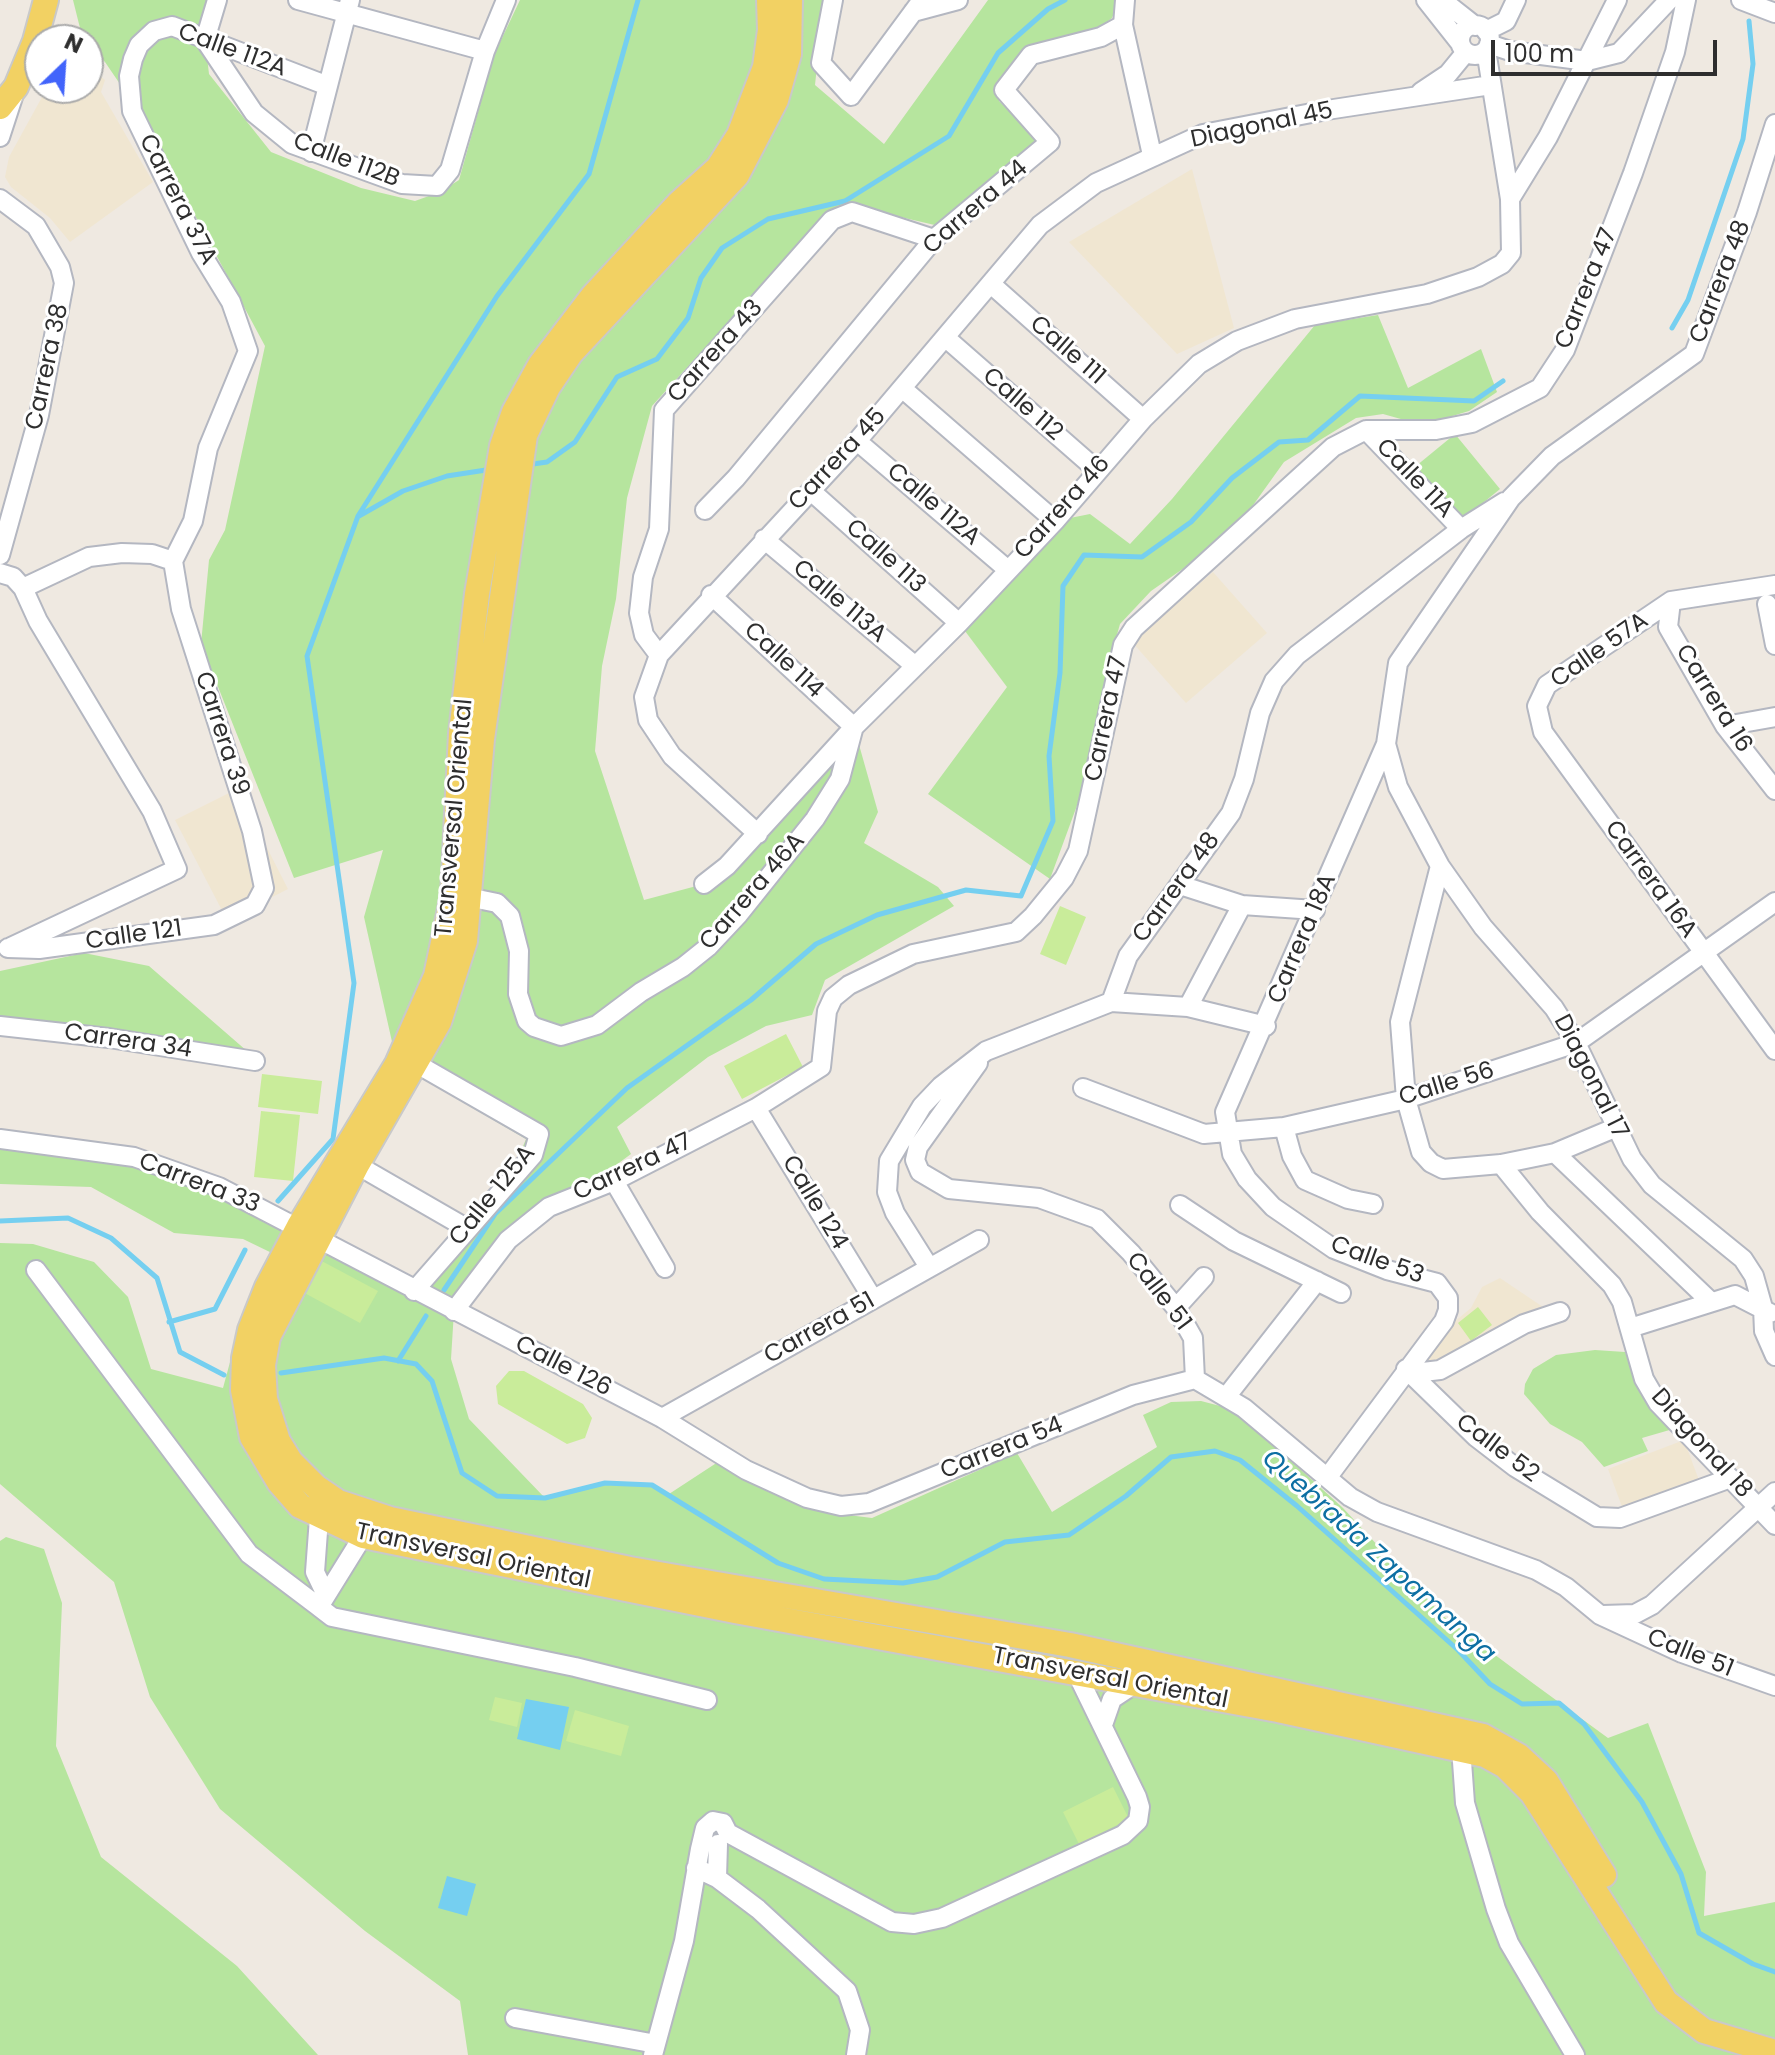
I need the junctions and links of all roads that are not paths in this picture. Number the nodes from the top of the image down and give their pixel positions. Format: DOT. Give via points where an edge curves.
graph roads {
  1 [pos="46,0"];
  2 [pos="217,0"];
  3 [pos="298,0"];
  4 [pos="506,0"];
  5 [pos="769,0"];
  6 [pos="790,0"];
  7 [pos="833,0"];
  8 [pos="958,0"];
  9 [pos="1125,0"];
  10 [pos="1426,0"];
  11 [pos="1442,0"];
  12 [pos="1516,0"];
  13 [pos="1617,0"];
  14 [pos="1667,0"];
  15 [pos="1686,0"];
  16 [pos="1741,0"];
  17 [pos="917,6"];
  18 [pos="348,7"];
  19 [pos="1775,13"];
  20 [pos="1123,25"];
  21 [pos="1485,37"];
  22 [pos="205,40"];
  23 [pos="139,45"];
  24 [pos="1463,47"];
  25 [pos="485,51"];
  26 [pos="1587,61"];
  27 [pos="1491,85"];
  28 [pos="328,86"];
  29 [pos="16,87"];
  30 [pos="1411,97"];
  31 [pos="0,107"];
  32 [pos="1775,124"];
  33 [pos="0,137"];
  34 [pos="311,152"];
  35 [pos="1152,155"];
  36 [pos="0,199"];
  37 [pos="1510,199"];
  38 [pos="1040,225"];
  39 [pos="934,239"];
  40 [pos="991,284"];
  41 [pos="946,338"];
  42 [pos="903,389"];
  43 [pos="1143,419"];
  44 [pos="1366,430"];
  45 [pos="857,441"];
  46 [pos="1098,471"];
  47 [pos="811,491"];
  48 [pos="1511,498"];
  49 [pos="705,510"];
  50 [pos="1055,521"];
  51 [pos="1461,529"];
  52 [pos="764,539"];
  53 [pos="0,555"];
  54 [pos="173,561"];
  55 [pos="1008,570"];
  56 [pos="0,573"];
  57 [pos="1775,585"];
  58 [pos="23,588"];
  59 [pos="711,595"];
  60 [pos="1671,601"];
  61 [pos="1767,604"];
  62 [pos="959,623"];
  63 [pos="1775,645"];
  64 [pos="659,655"];
  65 [pos="914,665"];
  66 [pos="1537,706"];
  67 [pos="1775,717"];
  68 [pos="1725,726"];
  69 [pos="854,727"];
  70 [pos="1386,744"];
  71 [pos="1775,790"];
  72 [pos="758,834"];
  73 [pos="1440,866"];
  74 [pos="704,884"];
  75 [pos="1180,885"];
  76 [pos="462,896"];
  77 [pos="1775,902"];
  78 [pos="255,905"];
  79 [pos="1242,905"];
  80 [pos="1315,910"];
  81 [pos="4,950"];
  82 [pos="1703,953"];
  83 [pos="1111,1002"];
  84 [pos="1188,1007"];
  85 [pos="0,1026"];
  86 [pos="1266,1026"];
  87 [pos="1576,1043"];
  88 [pos="1775,1050"];
  89 [pos="986,1051"];
  90 [pos="255,1061"];
  91 [pos="417,1064"];
  92 [pos="1083,1088"];
  93 [pos="1406,1099"];
  94 [pos="756,1108"];
  95 [pos="1284,1127"];
  96 [pos="1617,1127"];
  97 [pos="1226,1135"];
  98 [pos="0,1139"];
  99 [pos="1555,1153"];
  100 [pos="1501,1164"];
  101 [pos="357,1165"];
  102 [pos="614,1181"];
  103 [pos="1373,1204"];
  104 [pos="1180,1205"];
  105 [pos="468,1229"];
  106 [pos="309,1231"];
  107 [pos="979,1240"];
  108 [pos="929,1267"];
  109 [pos="665,1268"];
  110 [pos="36,1270"];
  111 [pos="1204,1277"];
  112 [pos="1317,1281"];
  113 [pos="414,1291"];
  114 [pos="1341,1293"];
  115 [pos="873,1299"];
  116 [pos="1710,1301"];
  117 [pos="1176,1308"];
  118 [pos="454,1311"];
  119 [pos="1560,1312"];
  120 [pos="1769,1312"];
  121 [pos="1630,1328"];
  122 [pos="1775,1356"];
  123 [pos="1406,1369"];
  124 [pos="1195,1379"];
  125 [pos="1226,1397"];
  126 [pos="662,1418"];
  127 [pos="1327,1478"];
  128 [pos="1728,1479"];
  129 [pos="1775,1492"];
  130 [pos="807,1498"];
  131 [pos="1760,1507"];
  132 [pos="319,1518"];
  133 [pos="1775,1525"];
  134 [pos="363,1536"];
  135 [pos="322,1600"];
  136 [pos="1600,1615"];
  137 [pos="1076,1672"];
  138 [pos="1133,1685"];
  139 [pos="1775,1686"];
  140 [pos="707,1700"];
  141 [pos="1104,1722"];
  142 [pos="1461,1748"];
  143 [pos="717,1837"];
  144 [pos="696,1868"];
  145 [pos="717,1878"];
  146 [pos="515,2018"];
  147 [pos="1775,2037"];
  148 [pos="655,2050"];
  149 [pos="1775,2052"];
  150 [pos="856,2055"];
  151 [pos="1575,2055"];
  1 -- 29 [label="main road"];
  2 -- 22 [label="street"];
  3 -- 18 [label="street"];
  4 -- 25 [label="street"];
  5 -- 76 [label="main road, Transversal Oriental" via="765,67 739,135 718,168 592,297 540,365 502,446 461,733"];
  6 -- 76 [label="main road, Transversal Oriental" via="789,54 776,100 737,175 571,353 525,435"];
  7 -- 17 [label="street" via="821,63 851,96"];
  8 -- 17 [label="street"];
  9 -- 20 [label="street"];
  10 -- 24 [label="street"];
  11 -- 21 [label="street"];
  12 -- 21 [label="street, Diagonal 45" via="1506,21"];
  13 -- 26 [label="street"];
  14 -- 26 [label="street" via="1619,53"];
  15 -- 44 [label="street, Carrera 47" via="1675,52 1633,173 1565,350 1540,388 1472,423 1436,430"];
  16 -- 19 [label="street"];
  18 -- 25 [label="street"];
  18 -- 28 [label="street"];
  20 -- 35 [label="street"];
  20 -- 39 [label="street, Carrera 44" via="1101,37 1031,55 1004,90 1050,142"];
  21 -- 24 [label="street" via="1478,55"];
  21 -- 24 [label="street, Diagonal 45" via="1464,31"];
  21 -- 26 [label="street" via="1510,51"];
  21 -- 27 [label="street"];
  22 -- 23 [label="street, Calle 112A" via="172,26 154,31"];
  22 -- 28 [label="street, Calle 112A"];
  22 -- 34 [label="street, Calle 112B" via="254,113 292,144"];
  23 -- 54 [label="street, Carrera 37A" via="129,76 132,111 201,253 231,302 248,351 208,448 193,521"];
  24 -- 30 [label="street, Diagonal 45" via="1448,74"];
  25 -- 34 [label="street, Calle 112B" via="450,170 437,186 402,184"];
  26 -- 37 [label="street"];
  27 -- 30 [label="street, Diagonal 45"];
  27 -- 37 [label="street"];
  28 -- 34 [label="street"];
  29 -- 31 [label="main road"];
  29 -- 33 [label="street"];
  30 -- 35 [label="street, Diagonal 45" via="1203,134"];
  32 -- 48 [label="street, Carrera 48" via="1694,354 1552,456"];
  35 -- 38 [label="street, Diagonal 45" via="1096,183"];
  36 -- 53 [label="street, Carrera 38" via="36,226 50,245 64,283 39,415"];
  37 -- 43 [label="street, Carrera 46" via="1511,253 1502,264 1427,294 1295,319 1237,341 1199,364"];
  38 -- 40 [label="street, Carrera 45"];
  39 -- 49 [label="street, Carrera 44"];
  39 -- 64 [label="street, Carrera 43" via="852,212 832,220 664,410 659,529 643,577 639,613 644,635"];
  40 -- 41 [label="street, Carrera 45"];
  40 -- 43 [label="street, Calle 111"];
  41 -- 42 [label="street, Carrera 45"];
  41 -- 46 [label="street, Calle 112"];
  42 -- 45 [label="street, Carrera 45"];
  42 -- 50 [label="street"];
  43 -- 46 [label="street, Carrera 46"];
  44 -- 51 [label="street, Calle 11A"];
  44 -- 94 [label="street, Carrera 47" via="1333,447 1134,628 1123,645 1078,851 1033,916 1016,932 913,954 849,985 827,1011 821,1067"];
  45 -- 47 [label="street, Carrera 45"];
  45 -- 55 [label="street, Calle 112A"];
  46 -- 50 [label="street, Carrera 46"];
  47 -- 52 [label="street, Carrera 45"];
  47 -- 62 [label="street, Calle 113"];
  48 -- 51 [label="street, Carrera 48"];
  48 -- 70 [label="street, Carrera 48" via="1398,663"];
  50 -- 55 [label="street, Carrera 46"];
  51 -- 75 [label="street, Carrera 48" via="1297,655 1274,681 1231,813"];
  52 -- 59 [label="street, Carrera 45"];
  52 -- 65 [label="street, Calle 113A"];
  54 -- 58 [label="street" via="152,554 89,557"];
  54 -- 78 [label="street, Carrera 39" via="181,609 252,831 264,888"];
  55 -- 62 [label="street, Carrera 46"];
  56 -- 58 [label="street"];
  57 -- 60 [label="street"];
  58 -- 81 [label="street" via="152,811 177,869"];
  59 -- 64 [label="street, Carrera 45"];
  59 -- 69 [label="street, Calle 114"];
  60 -- 66 [label="street, Calle 57A" via="1547,685"];
  60 -- 68 [label="street, Carrera 16" via="1668,627"];
  61 -- 63 [label="street"];
  62 -- 65 [label="street, Carrera 46"];
  64 -- 72 [label="street, Carrera 45" via="644,697 648,720 672,756"];
  65 -- 69 [label="street, Carrera 46"];
  66 -- 82 [label="street, Carrera 16A" via="1543,732"];
  67 -- 68 [label="street"];
  68 -- 71 [label="street, Carrera 16"];
  69 -- 72 [label="street, Carrera 46"];
  69 -- 76 [label="street, Carrera 46A" via="840,779 739,914 691,961 597,1025 561,1036 527,1021 519,1002 519,951 510,916 497,903"];
  70 -- 73 [label="street, Diagonal 17" via="1398,787"];
  70 -- 80 [label="street, Carrera 18A"];
  72 -- 74 [label="street, Carrera 46"];
  73 -- 87 [label="street, Diagonal 17"];
  73 -- 93 [label="street" via="1400,1022"];
  75 -- 79 [label="street"];
  75 -- 83 [label="street, Carrera 48" via="1128,956"];
  76 -- 91 [label="main road, Transversal Oriental" via="465,941 455,979"];
  76 -- 106 [label="main road, Transversal Oriental" via="414,1031"];
  77 -- 82 [label="street, Calle 56"];
  78 -- 81 [label="street, Calle 121" via="214,925"];
  79 -- 80 [label="street"];
  79 -- 84 [label="street"];
  80 -- 86 [label="street, Carrera 18A"];
  82 -- 87 [label="street, Calle 56"];
  82 -- 88 [label="street, Carrera 16A"];
  83 -- 84 [label="street"];
  83 -- 89 [label="street"];
  84 -- 86 [label="street"];
  85 -- 90 [label="street, Carrera 34"];
  86 -- 97 [label="street, Carrera 18A" via="1225,1112"];
  87 -- 93 [label="street, Calle 56"];
  87 -- 96 [label="street, Diagonal 17"];
  89 -- 108 [label="street" via="922,1106 889,1161 887,1192"];
  89 -- 117 [label="street, Calle 51" via="918,1147 915,1160 920,1172 949,1189 1039,1198 1080,1209 1131,1253"];
  91 -- 101 [label="main road, Transversal Oriental"];
  91 -- 105 [label="street, Calle 125A" via="539,1134 533,1155"];
  92 -- 97 [label="street, Calle 56" via="1204,1134"];
  93 -- 95 [label="street, Calle 56"];
  93 -- 100 [label="street" via="1421,1152 1431,1163 1443,1169"];
  94 -- 102 [label="street, Carrera 47"];
  94 -- 115 [label="street, Calle 124"];
  95 -- 97 [label="street, Calle 56"];
  95 -- 103 [label="street" via="1305,1180"];
  96 -- 99 [label="street"];
  96 -- 120 [label="street, Diagonal 17" via="1652,1185 1743,1259"];
  97 -- 123 [label="street, Calle 53" via="1247,1179 1301,1229 1373,1265 1437,1283 1448,1298 1448,1310"];
  98 -- 106 [label="street, Carrera 33" via="159,1164"];
  99 -- 100 [label="street"];
  99 -- 116 [label="street"];
  100 -- 121 [label="street, Diagonal 18" via="1612,1285"];
  101 -- 105 [label="street"];
  101 -- 106 [label="main road, Transversal Oriental"];
  102 -- 109 [label="street"];
  102 -- 118 [label="street, Carrera 47" via="549,1207 518,1232"];
  104 -- 112 [label="street" via="1234,1241"];
  105 -- 113 [label="street, Calle 125A"];
  106 -- 113 [label="street, Calle 126"];
  106 -- 132 [label="main road, Transversal Oriental" via="267,1287 250,1330 243,1390 252,1437 264,1460 300,1506"];
  106 -- 147 [label="main road, Transversal Oriental" via="268,1337 265,1399 278,1441 291,1462 338,1502 390,1519 630,1569 1070,1645 1483,1736 1519,1756 1546,1781 1673,1988 1721,2023"];
  107 -- 108 [label="street, Carrera 51"];
  108 -- 115 [label="street, Carrera 51"];
  110 -- 135 [label="street" via="249,1554"];
  111 -- 117 [label="street"];
  112 -- 114 [label="street"];
  112 -- 125 [label="street"];
  113 -- 118 [label="street, Calle 126"];
  115 -- 126 [label="street, Carrera 51"];
  116 -- 120 [label="street" via="1735,1295"];
  116 -- 121 [label="street"];
  117 -- 124 [label="street, Calle 51" via="1193,1338"];
  118 -- 126 [label="street, Calle 126"];
  119 -- 123 [label="street" via="1524,1324 1440,1370"];
  120 -- 122 [label="street, Diagonal 17" via="1764,1331"];
  121 -- 128 [label="street, Diagonal 18" via="1644,1379 1658,1403"];
  123 -- 127 [label="street, Calle 53"];
  123 -- 128 [label="street, Calle 52" via="1476,1437 1597,1517 1620,1518"];
  124 -- 125 [label="street, Calle 51"];
  124 -- 130 [label="street, Carrera 54" via="1133,1395 869,1503 841,1506"];
  125 -- 127 [label="street, Calle 51"];
  126 -- 130 [label="street, Calle 126" via="746,1470"];
  127 -- 136 [label="street, Calle 51" via="1377,1512 1536,1570"];
  128 -- 131 [label="street, Diagonal 18"];
  129 -- 131 [label="street"];
  131 -- 133 [label="street, Diagonal 18"];
  131 -- 136 [label="street" via="1652,1605 1635,1614"];
  132 -- 134 [label="main road, Transversal Oriental"];
  132 -- 135 [label="street" via="315,1572"];
  134 -- 135 [label="street"];
  134 -- 137 [label="main road, Transversal Oriental"];
  135 -- 140 [label="street" via="332,1617"];
  136 -- 139 [label="street, Calle 51" via="1659,1644"];
  137 -- 138 [label="main road, Transversal Oriental"];
  137 -- 141 [label="street"];
  138 -- 141 [label="street" via="1112,1699"];
  138 -- 142 [label="main road, Transversal Oriental"];
  141 -- 143 [label="street" via="1137,1797 1138,1821 1123,1835 942,1918 892,1922"];
  142 -- 149 [label="main road, Transversal Oriental" via="1505,1766 1532,1793 1666,2002 1704,2031"];
  142 -- 151 [label="street" via="1465,1803 1496,1909 1509,1943"];
  143 -- 144 [label="street"];
  143 -- 145 [label="street"];
  144 -- 145 [label="street"];
  144 -- 148 [label="street" via="684,1941"];
  145 -- 150 [label="street" via="847,1991 860,2030"];
  146 -- 148 [label="street"];
}
